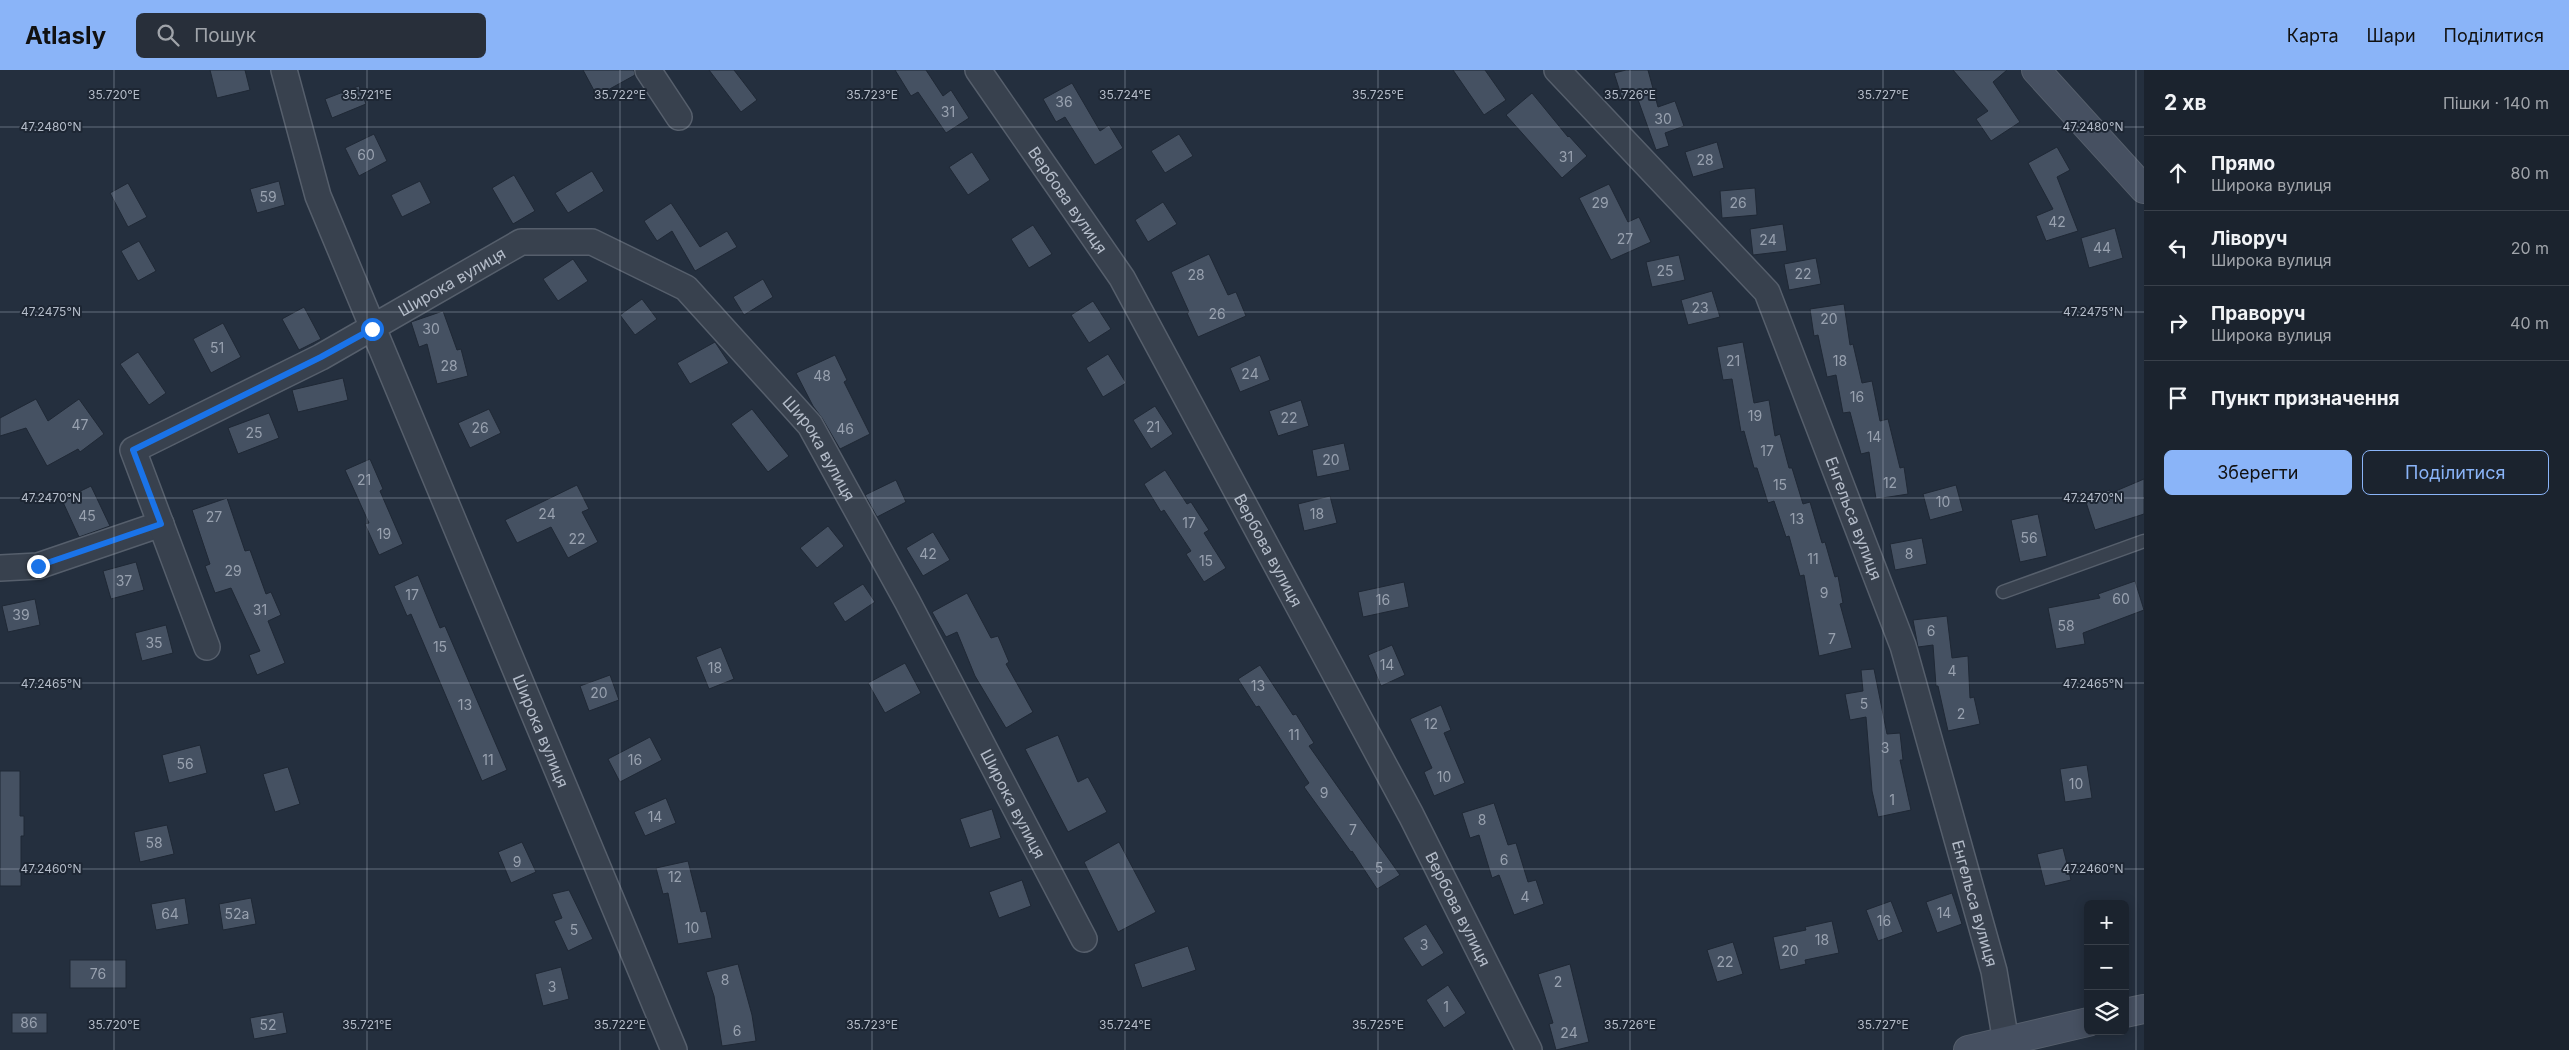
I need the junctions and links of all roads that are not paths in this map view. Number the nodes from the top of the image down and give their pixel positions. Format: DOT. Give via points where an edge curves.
graph roads {
  1 [pos="284,70"];
  2 [pos="648,70"];
  3 [pos="978,70"];
  4 [pos="1557,70"];
  5 [pos="2036,70"];
  6 [pos="679,117"];
  7 [pos="2144,189"];
  8 [pos="372,329"];
  9 [pos="161,524"];
  10 [pos="2144,541"];
  11 [pos="0,568"];
  12 [pos="2003,592"];
  13 [pos="207,647"];
  14 [pos="1084,939"];
  15 [pos="2144,1009"];
  16 [pos="2129,1012"];
  17 [pos="2084,1023"];
  18 [pos="2006,1042"];
  19 [pos="674,1050"];
  20 [pos="1529,1050"];
  21 [pos="1972,1050"];
  1 -- 8 [label="street, Широка вулиця" via="318,196"];
  2 -- 6 [label="street"];
  3 -- 20 [label="street, Вербова вулиця" via="1122,278 1411,814"];
  4 -- 18 [label="street, Енгельса вулиця" via="1767,292 1903,646 1994,971"];
  5 -- 7 [label="street"];
  8 -- 9 [label="street, Широка вулиця" via="133,450"];
  8 -- 14 [label="street, Широка вулиця" via="521,242 592,242 686,288 810,424"];
  8 -- 19 [label="street, Широка вулиця"];
  9 -- 11 [label="street" via="38,566"];
  9 -- 13 [label="street, Широка вулиця"];
  10 -- 12 [label="lane"];
  15 -- 16 [label="street"];
  17 -- 18 [label="street"];
  18 -- 21 [label="street"];
}
